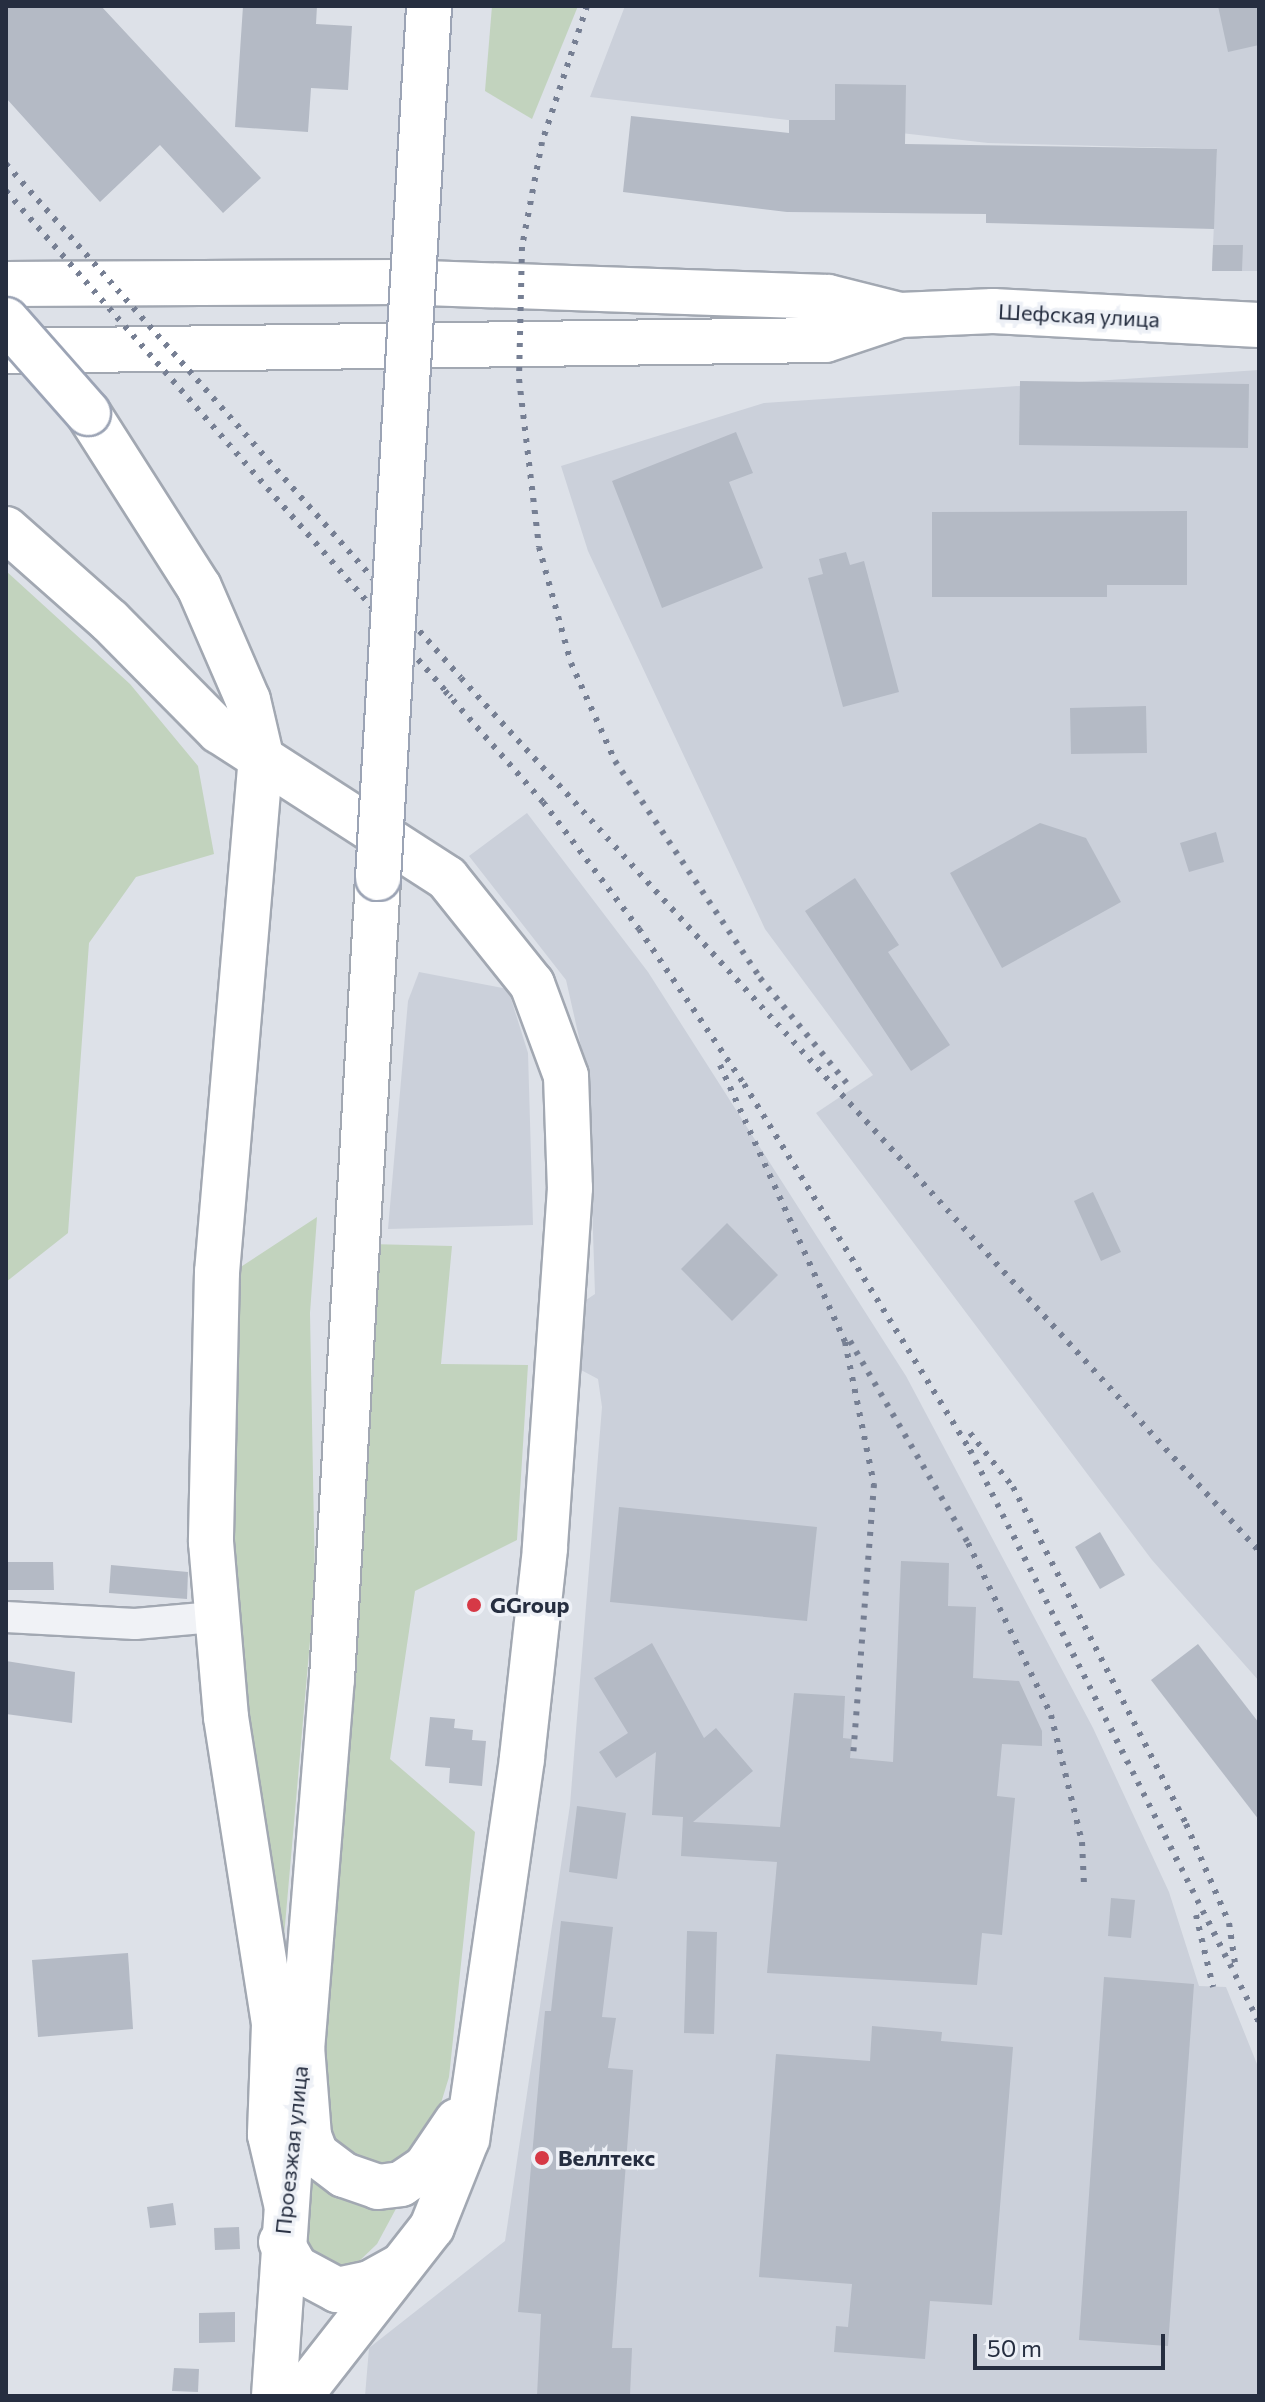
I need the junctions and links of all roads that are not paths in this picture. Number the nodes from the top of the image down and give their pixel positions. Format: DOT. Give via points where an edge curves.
graph roads {
  1 [pos="429,6"];
  2 [pos="6,284"];
  3 [pos="900,315"];
  4 [pos="6,320"];
  5 [pos="1259,325"];
  6 [pos="6,351"];
  7 [pos="6,529"];
  8 [pos="261,756"];
  9 [pos="6,1617"];
  10 [pos="214,1617"];
  11 [pos="302,2047"];
  12 [pos="477,2075"];
  13 [pos="283,2222"];
  14 [pos="405,2263"];
  15 [pos="274,2396"];
  16 [pos="300,2396"];
  1 -- 11 [label="main road, Проезжая улица, bridge" via="332,1679"];
  2 -- 3 [label="main road" via="413,282 828,297"];
  3 -- 5 [label="main road, Шефская улица" via="993,311"];
  3 -- 6 [label="main road" via="825,340"];
  4 -- 8 [label="main road, bridge" via="88,413 199,587 248,700"];
  7 -- 8 [label="main road" via="110,621 186,703"];
  8 -- 10 [label="main road" via="217,1272"];
  8 -- 12 [label="main road" via="447,878 532,984 566,1076 570,1188 545,1549"];
  9 -- 10 [label="street" via="135,1624"];
  10 -- 13 [label="main road" via="274,2024 270,2135"];
  11 -- 12 [label="main road" via="307,2123 316,2154 344,2175 378,2187 401,2184 425,2168 454,2129"];
  11 -- 13 [label="main road, Проезжая улица"];
  12 -- 14 [label="main road" via="467,2139 445,2206"];
  13 -- 14 [label="main road" via="296,2268 337,2290 370,2283"];
  13 -- 15 [label="main road, Проезжая улица"];
  14 -- 16 [label="main road"];
}
